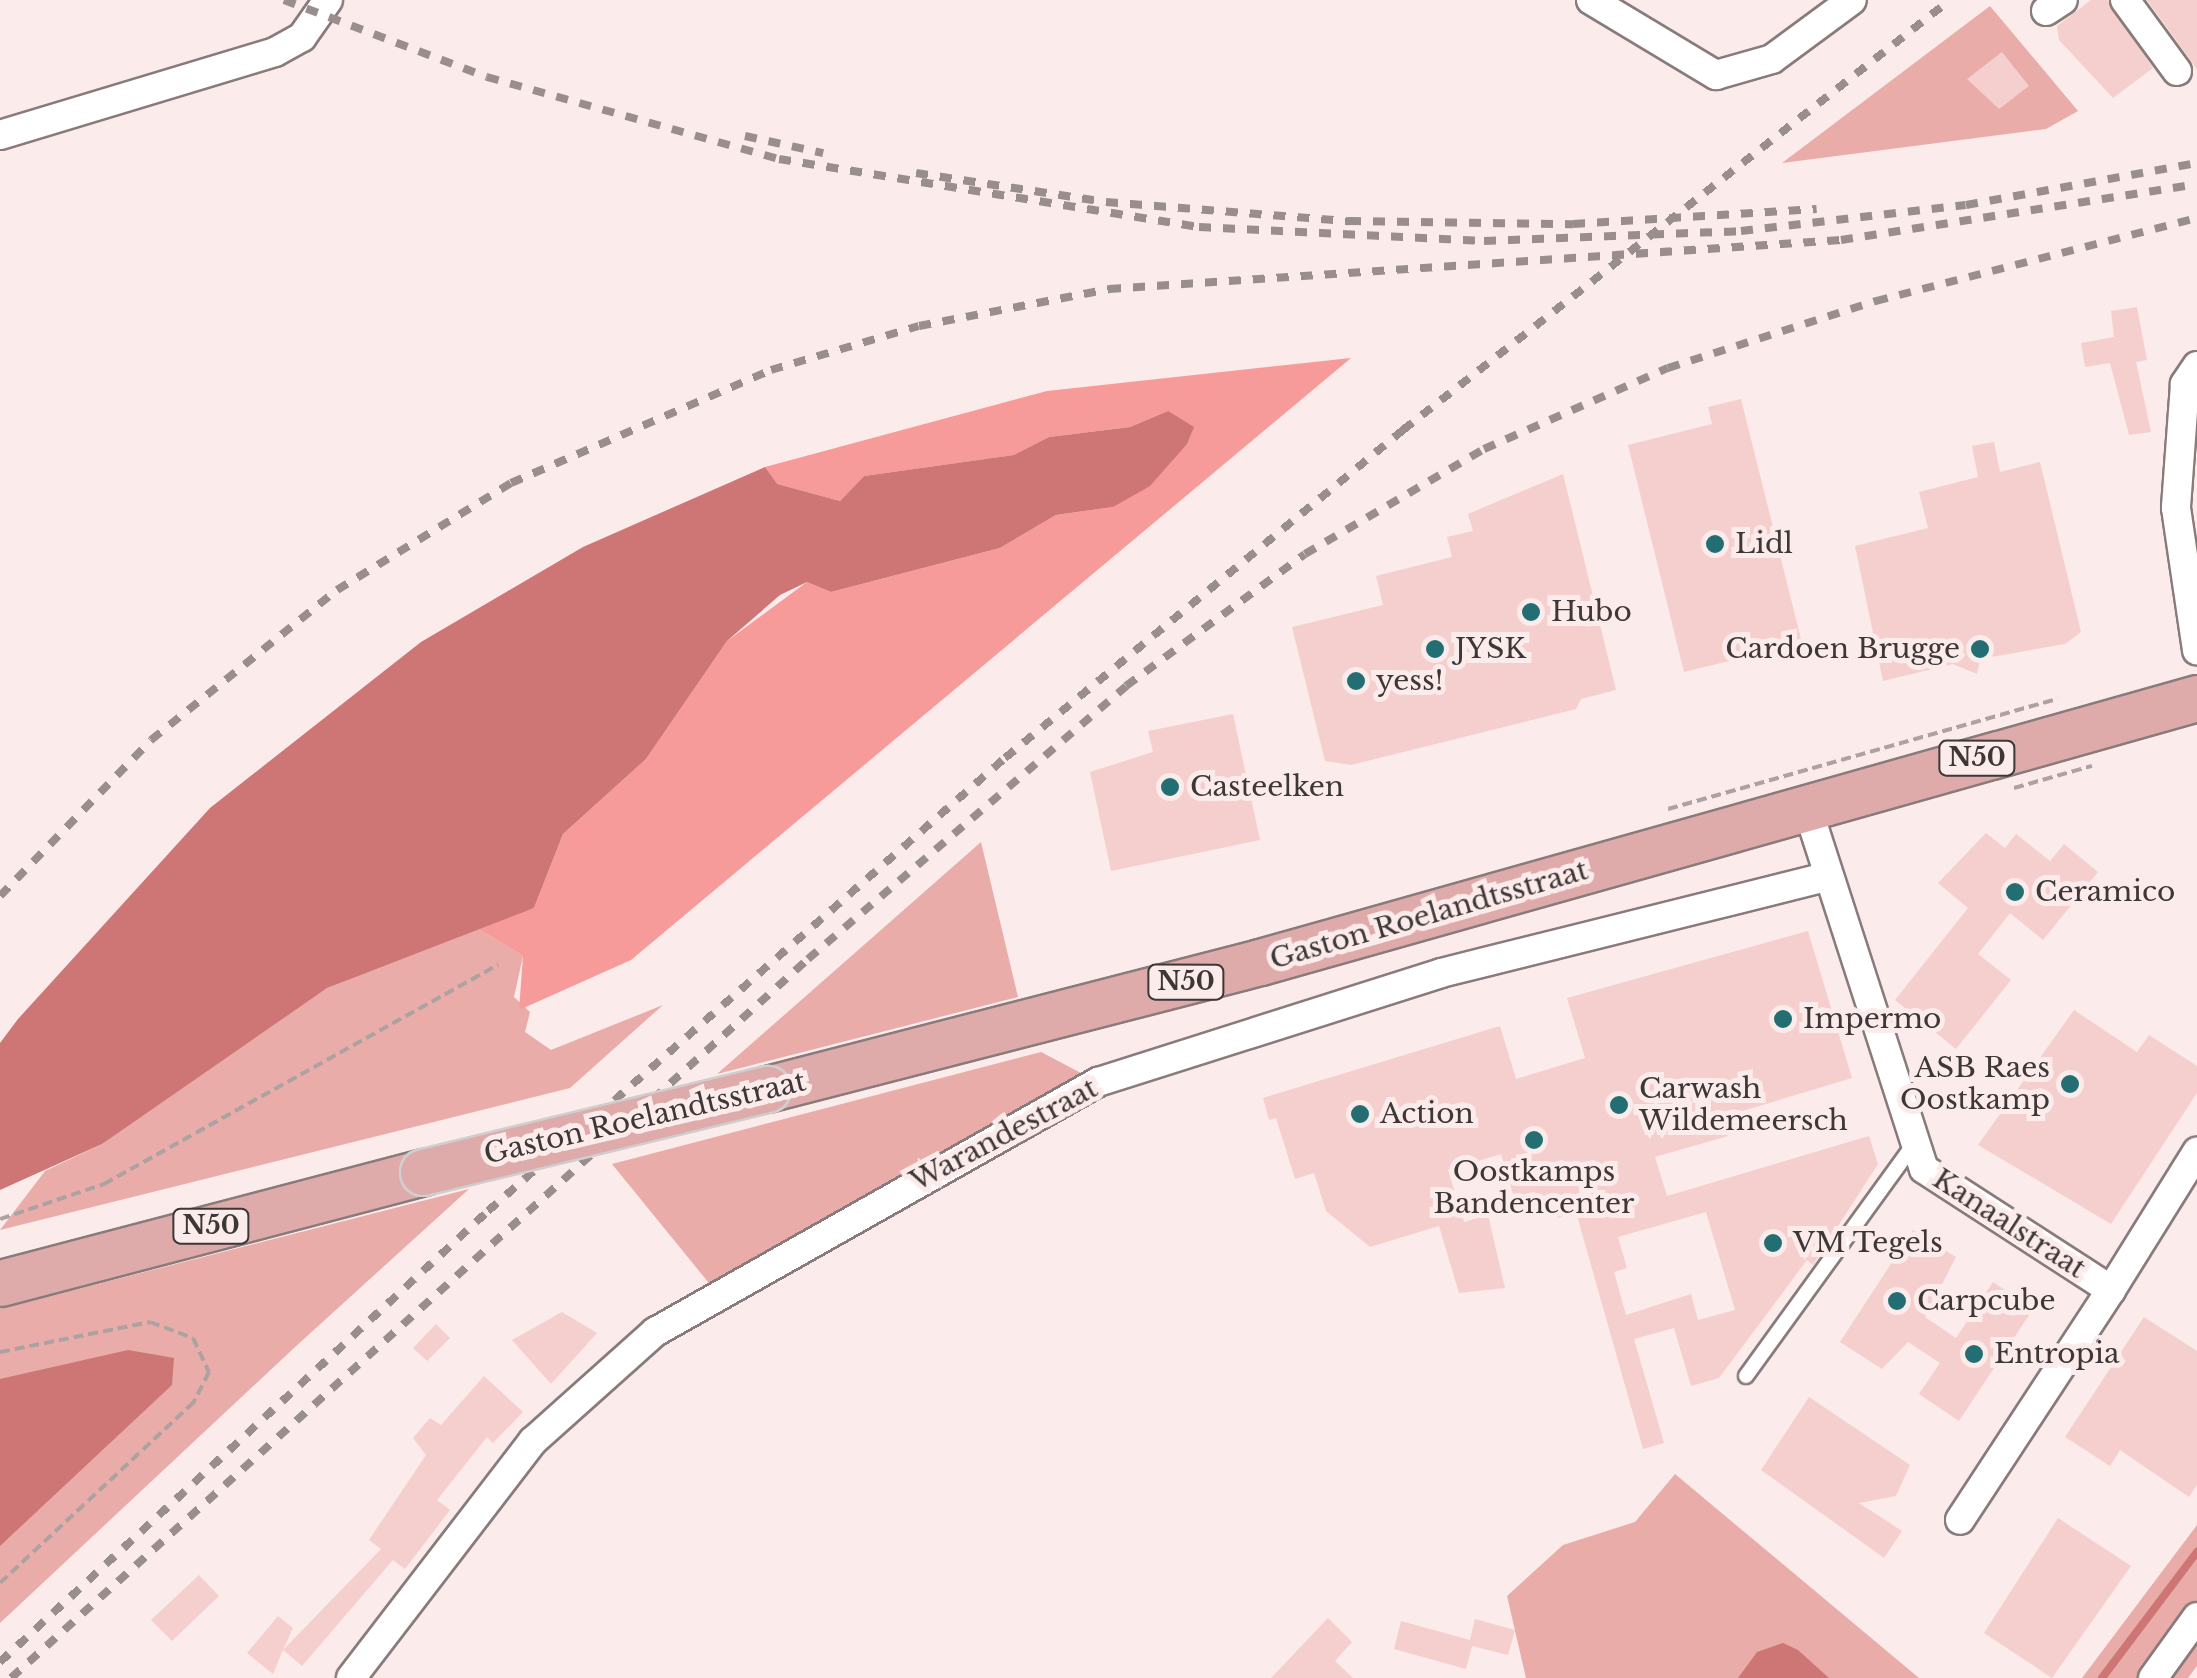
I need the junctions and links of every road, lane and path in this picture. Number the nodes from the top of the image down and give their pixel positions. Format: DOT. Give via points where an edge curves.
graph roads {
  1 [pos="328,0"];
  2 [pos="1590,0"];
  3 [pos="1852,0"];
  4 [pos="2125,0"];
  5 [pos="2177,71"];
  6 [pos="0,136"];
  7 [pos="2197,366"];
  8 [pos="2197,650"];
  9 [pos="2197,698"];
  10 [pos="1807,807"];
  11 [pos="1826,876"];
  12 [pos="498,965"];
  13 [pos="1912,1147"];
  14 [pos="2197,1152"];
  15 [pos="0,1219"];
  16 [pos="0,1283"];
  17 [pos="2111,1290"];
  18 [pos="0,1352"];
  19 [pos="1746,1376"];
  20 [pos="1960,1520"];
  21 [pos="0,1584"];
  22 [pos="2197,1617"];
  23 [pos="351,1678"];
  24 [pos="2153,1678"];
  1 -- 6 [label="street" via="302,38 275,52"];
  2 -- 3 [label="street" via="1716,74 1772,59"];
  4 -- 5 [label="street"];
  7 -- 8 [label="street" via="2185,384 2176,508"];
  9 -- 10 [label="main road, Gaston Roelandtsstraat / N50"];
  10 -- 11 [label="street, Kanaalstraat"];
  10 -- 16 [label="main road, Gaston Roelandtsstraat / N50, bridge" via="767,1088"];
  11 -- 13 [label="street, Kanaalstraat"];
  11 -- 23 [label="street, Warandestraat" via="1441,972 1098,1082 655,1332 532,1441"];
  12 -- 15 [label="path" via="104,1184"];
  13 -- 17 [label="street, Kanaalstraat" via="1924,1170"];
  13 -- 19 [label="lane"];
  14 -- 17 [label="street, Kanaalstraat"];
  17 -- 20 [label="street, Kanaalstraat"];
  18 -- 21 [label="path" via="150,1322 192,1338 209,1372 194,1402"];
  22 -- 24 [label="street"];
}
